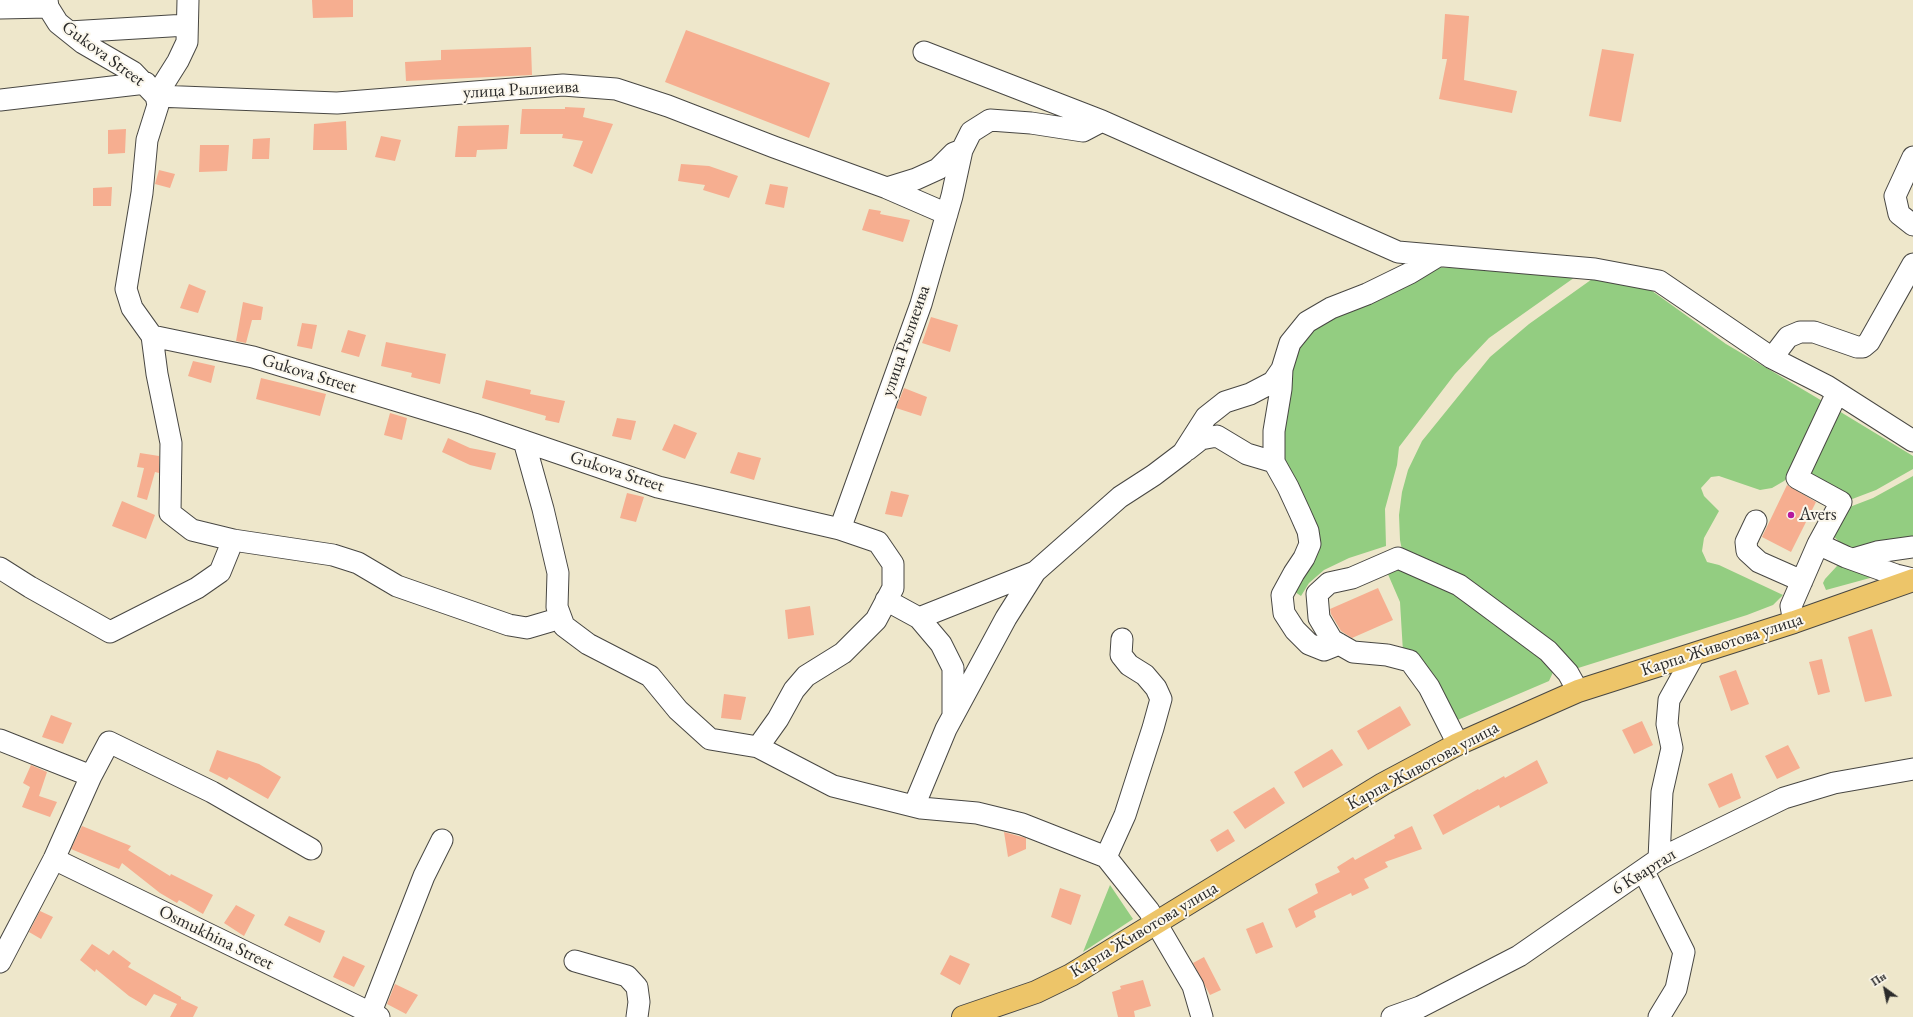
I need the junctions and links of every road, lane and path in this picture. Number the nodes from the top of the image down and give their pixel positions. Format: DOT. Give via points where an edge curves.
graph roads {
  1 [pos="188,0"];
  2 [pos="47,4"];
  3 [pos="0,8"];
  4 [pos="187,25"];
  5 [pos="69,32"];
  6 [pos="924,52"];
  7 [pos="151,90"];
  8 [pos="0,100"];
  9 [pos="1102,122"];
  10 [pos="962,150"];
  11 [pos="1913,157"];
  12 [pos="887,188"];
  13 [pos="947,214"];
  14 [pos="1913,224"];
  15 [pos="1438,256"];
  16 [pos="1913,264"];
  17 [pos="152,336"];
  18 [pos="1772,358"];
  19 [pos="1282,369"];
  20 [pos="1837,393"];
  21 [pos="524,441"];
  22 [pos="1913,441"];
  23 [pos="1183,453"];
  24 [pos="1274,462"];
  25 [pos="1756,520"];
  26 [pos="840,529"];
  27 [pos="233,540"];
  28 [pos="1818,544"];
  29 [pos="1913,547"];
  30 [pos="1853,559"];
  31 [pos="0,568"];
  32 [pos="1035,572"];
  33 [pos="1913,580"];
  34 [pos="1802,581"];
  35 [pos="886,600"];
  36 [pos="561,618"];
  37 [pos="919,618"];
  38 [pos="1794,622"];
  39 [pos="1122,639"];
  40 [pos="1339,644"];
  41 [pos="1694,655"];
  42 [pos="1578,691"];
  43 [pos="953,716"];
  44 [pos="0,740"];
  45 [pos="1458,744"];
  46 [pos="758,747"];
  47 [pos="1913,770"];
  48 [pos="91,776"];
  49 [pos="914,806"];
  50 [pos="442,840"];
  51 [pos="311,849"];
  52 [pos="1106,857"];
  53 [pos="54,859"];
  54 [pos="1651,865"];
  55 [pos="1156,923"];
  56 [pos="575,961"];
  57 [pos="0,962"];
  58 [pos="373,1016"];
  59 [pos="637,1017"];
  60 [pos="963,1017"];
  61 [pos="1202,1017"];
  62 [pos="1392,1017"];
  63 [pos="1659,1017"];
  1 -- 4 [label="street"];
  2 -- 3 [label="street"];
  2 -- 5 [label="street, Gukova Street" via="58,23"];
  4 -- 5 [label="street"];
  4 -- 7 [label="street" via="187,42 181,55"];
  5 -- 7 [label="street, Gukova Street" via="132,72"];
  6 -- 9 [label="street"];
  7 -- 8 [label="street, улица Рылиеива"];
  7 -- 12 [label="street, улица Рылиеива" via="337,103 563,85 616,89"];
  7 -- 17 [label="street, Gukova Street" via="158,105 147,140 142,193 126,289 132,308"];
  9 -- 10 [label="street, улица Рылиеива" via="1083,132 1031,123 990,120 970,132"];
  9 -- 15 [label="street" via="1398,252"];
  10 -- 12 [label="street" via="954,153 938,169"];
  10 -- 13 [label="street, улица Рылиеива"];
  11 -- 14 [label="street" via="1895,196 1899,214"];
  12 -- 13 [label="street, улица Рылиеива"];
  13 -- 26 [label="street, улица Рылиеива" via="921,304"];
  15 -- 18 [label="street" via="1595,269 1659,281"];
  15 -- 19 [label="street" via="1410,274 1331,308 1307,322 1290,343"];
  16 -- 18 [label="street" via="1869,342 1863,347 1856,347 1814,332 1800,332 1788,337"];
  17 -- 21 [label="street, Gukova Street" via="252,357"];
  17 -- 27 [label="street" via="171,443 170,513 192,530"];
  18 -- 20 [label="street"];
  19 -- 23 [label="street" via="1273,382 1220,406 1206,418"];
  19 -- 24 [label="street" via="1274,431"];
  20 -- 22 [label="street"];
  20 -- 28 [label="street" via="1798,478 1841,502"];
  21 -- 26 [label="street, Gukova Street" via="658,486"];
  21 -- 36 [label="street" via="558,573 557,607"];
  23 -- 24 [label="street" via="1201,438 1217,436 1247,454"];
  23 -- 32 [label="street" via="1120,497"];
  24 -- 40 [label="street" via="1300,513 1310,544 1282,595 1284,613 1295,630 1309,644 1324,650"];
  25 -- 34 [label="street" via="1746,542 1747,552 1759,562"];
  26 -- 35 [label="street, Gukova Street" via="878,542 893,564 893,588"];
  27 -- 31 [label="street" via="220,572 198,588 110,632"];
  27 -- 36 [label="street" via="333,555 358,563 397,586 509,625 528,628"];
  28 -- 30 [label="street"];
  28 -- 34 [label="street"];
  29 -- 30 [label="street" via="1877,552"];
  30 -- 33 [label="street"];
  32 -- 37 [label="street"];
  32 -- 43 [label="street" via="1006,618"];
  33 -- 38 [label="main road, Карпа Животова улица"];
  34 -- 38 [label="street" via="1791,606"];
  35 -- 37 [label="street"];
  35 -- 46 [label="street, Gukova Street" via="876,620 843,653 806,676 794,690"];
  36 -- 46 [label="street" via="564,626 588,644 650,676 678,710 710,739"];
  37 -- 43 [label="street" via="941,644 953,668"];
  38 -- 41 [label="main road, Карпа Животова улица"];
  39 -- 52 [label="street" via="1122,655 1129,665 1145,675 1161,699 1125,816"];
  40 -- 42 [label="street" via="1332,640 1319,618 1317,594 1329,583 1352,578 1398,558 1464,589 1548,651 1568,673"];
  40 -- 45 [label="street" via="1353,652 1387,655 1410,661 1429,687"];
  41 -- 42 [label="main road, Карпа Животова улица"];
  41 -- 54 [label="street" via="1669,700 1667,724 1672,748 1662,792"];
  42 -- 45 [label="main road, Карпа Животова улица"];
  43 -- 49 [label="street"];
  44 -- 48 [label="street"];
  45 -- 55 [label="main road, Карпа Животова улица" via="1383,784"];
  46 -- 49 [label="street" via="833,786"];
  47 -- 54 [label="street, 6 Квартал" via="1834,783 1784,798"];
  48 -- 51 [label="street" via="109,742 212,792"];
  48 -- 53 [label="street"];
  49 -- 52 [label="street" via="977,813 1022,824"];
  50 -- 58 [label="street" via="424,876"];
  52 -- 55 [label="street"];
  53 -- 57 [label="street"];
  53 -- 58 [label="street, Osmukhina Street"];
  54 -- 62 [label="street, 6 Квартал" via="1519,956 1420,1006"];
  54 -- 63 [label="street" via="1684,952 1676,989"];
  55 -- 60 [label="main road, Карпа Животова улица" via="1071,975 1036,992"];
  55 -- 61 [label="street" via="1193,986"];
  56 -- 59 [label="street" via="627,976 637,987"];
}
